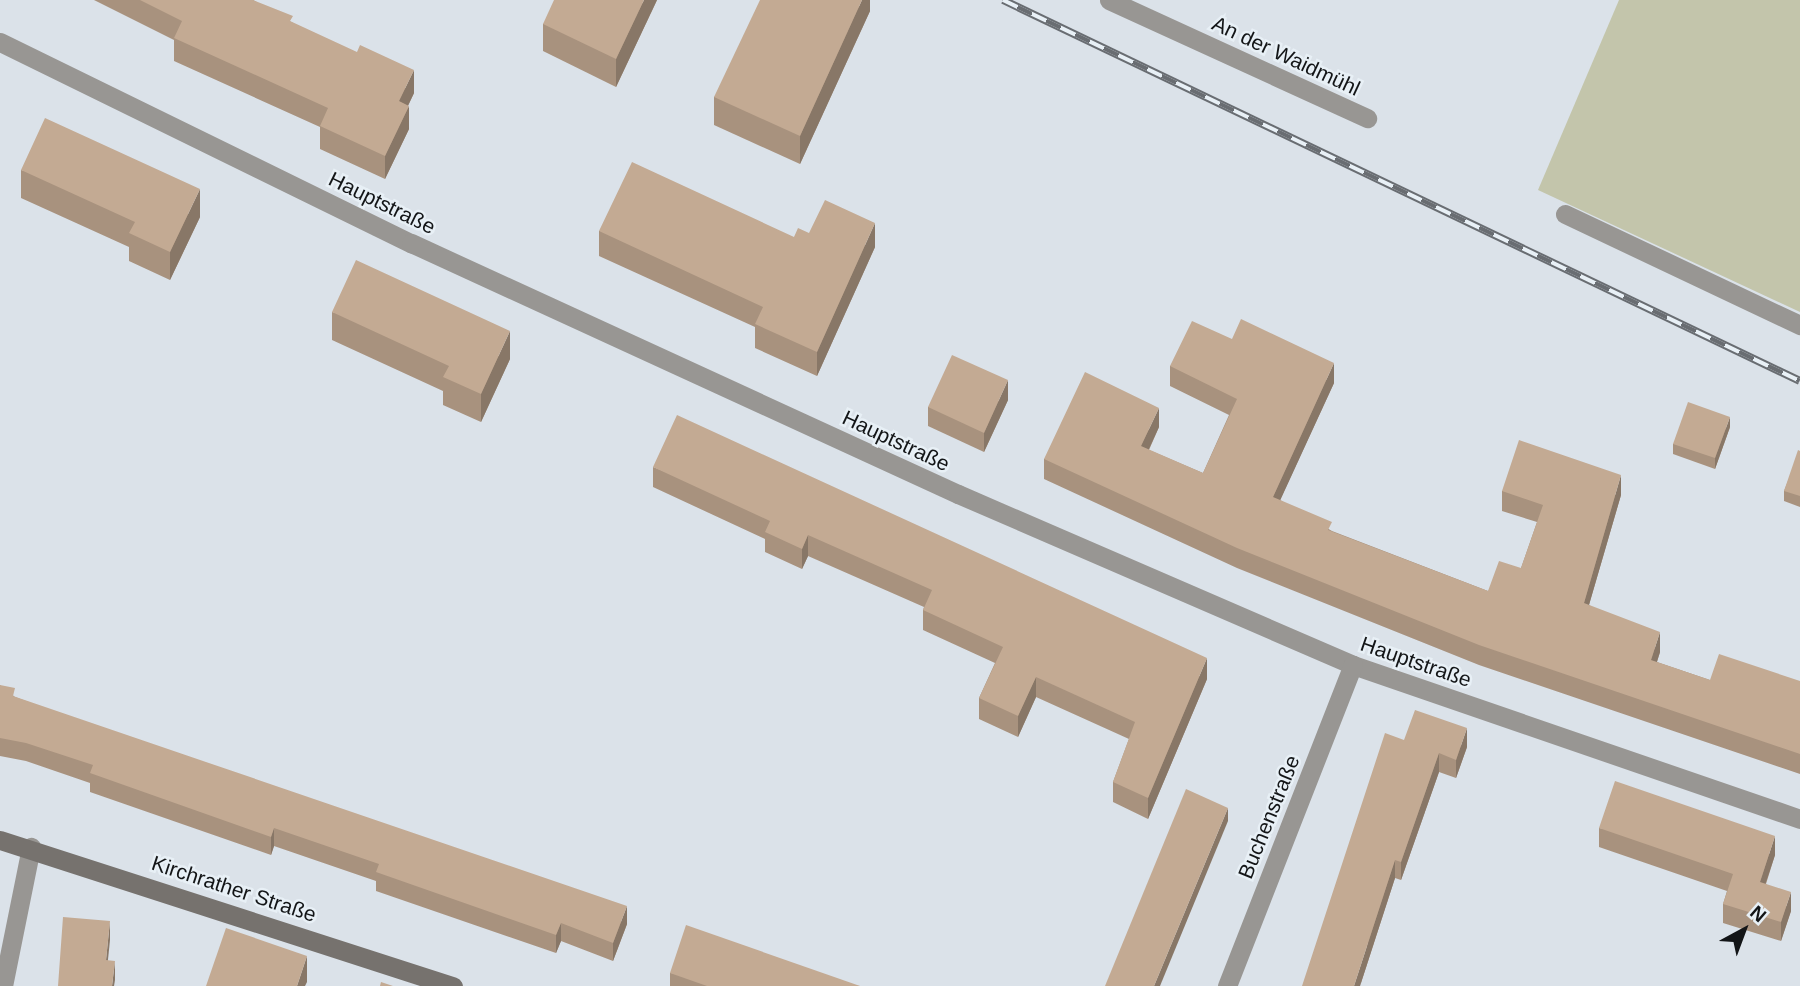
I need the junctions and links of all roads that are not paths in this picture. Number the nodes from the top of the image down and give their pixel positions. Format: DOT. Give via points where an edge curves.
graph roads {
  1 [pos="1109,0"];
  2 [pos="0,42"];
  3 [pos="1367,118"];
  4 [pos="1565,214"];
  5 [pos="1800,325"];
  6 [pos="1353,665"];
  7 [pos="1800,819"];
  8 [pos="0,840"];
  9 [pos="31,847"];
  10 [pos="3,986"];
  11 [pos="453,986"];
  12 [pos="1227,986"];
  1 -- 3 [label="street, An der Waidmühl"];
  2 -- 6 [label="street, Hauptstraße" via="424,249 958,494"];
  4 -- 5 [label="street"];
  6 -- 7 [label="street, Hauptstraße"];
  6 -- 12 [label="street, Buchenstraße"];
  8 -- 9 [label="main road, Kirchrather Straße"];
  9 -- 10 [label="street"];
  9 -- 11 [label="main road, Kirchrather Straße"];
}
